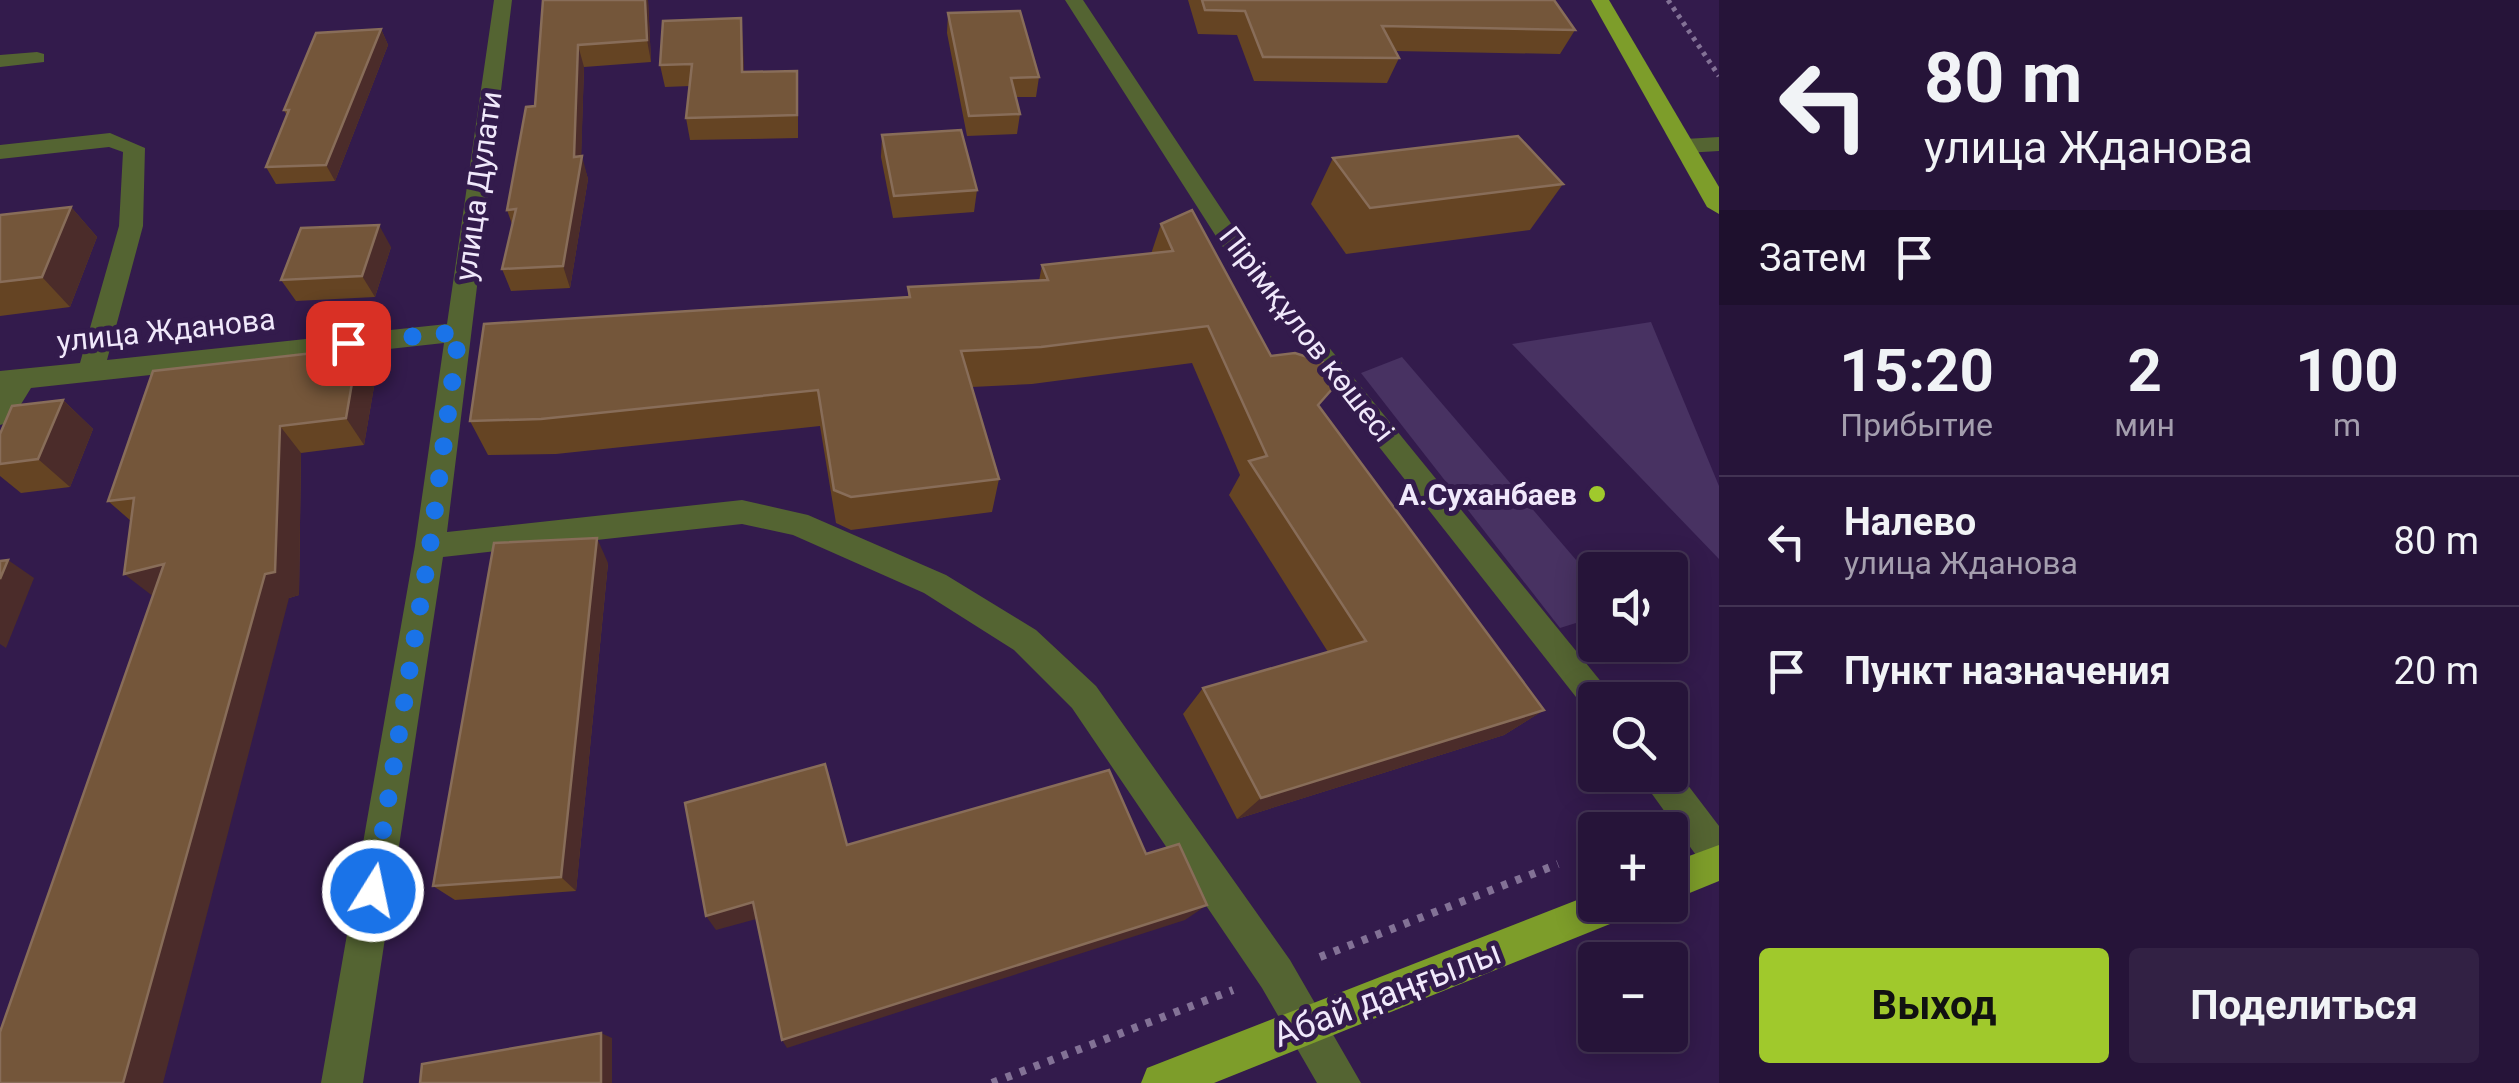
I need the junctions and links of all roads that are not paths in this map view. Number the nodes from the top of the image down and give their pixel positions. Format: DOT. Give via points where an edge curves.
graph roads {
  1 [pos="503,0"];
  2 [pos="1074,0"];
  3 [pos="1600,0"];
  4 [pos="37,58"];
  5 [pos="0,62"];
  6 [pos="1719,144"];
  7 [pos="1685,146"];
  8 [pos="0,152"];
  9 [pos="1719,207"];
  10 [pos="459,332"];
  11 [pos="91,371"];
  12 [pos="12,379"];
  13 [pos="0,415"];
  14 [pos="430,546"];
  15 [pos="1585,682"];
  16 [pos="1671,792"];
  17 [pos="1719,860"];
  18 [pos="1688,874"];
  19 [pos="1578,918"];
  20 [pos="1307,1024"];
  21 [pos="342,1083"];
  22 [pos="1162,1083"];
  23 [pos="1340,1083"];
  1 -- 10 [label="street, улица Дулати"];
  2 -- 15 [label="street, Пірімқұлов көшесі" via="1236,248"];
  3 -- 7 [label="main road"];
  4 -- 5 [label="street"];
  6 -- 7 [label="street"];
  7 -- 9 [label="main road"];
  8 -- 11 [label="street" via="110,140 134,148 132,226"];
  10 -- 11 [label="street, улица Жданова"];
  10 -- 14 [label="street, улица Дулати"];
  11 -- 12 [label="street, улица Жданова"];
  12 -- 13 [label="street"];
  14 -- 20 [label="street" via="742,512 798,524 935,584 1026,640 1084,698"];
  14 -- 21 [label="street, улица Дулати"];
  16 -- 17 [label="street"];
  17 -- 18 [label="main road"];
  19 -- 20 [label="main road, Абай даңғылы"];
  20 -- 22 [label="main road, Абай даңғылы"];
  20 -- 23 [label="street"];
}
